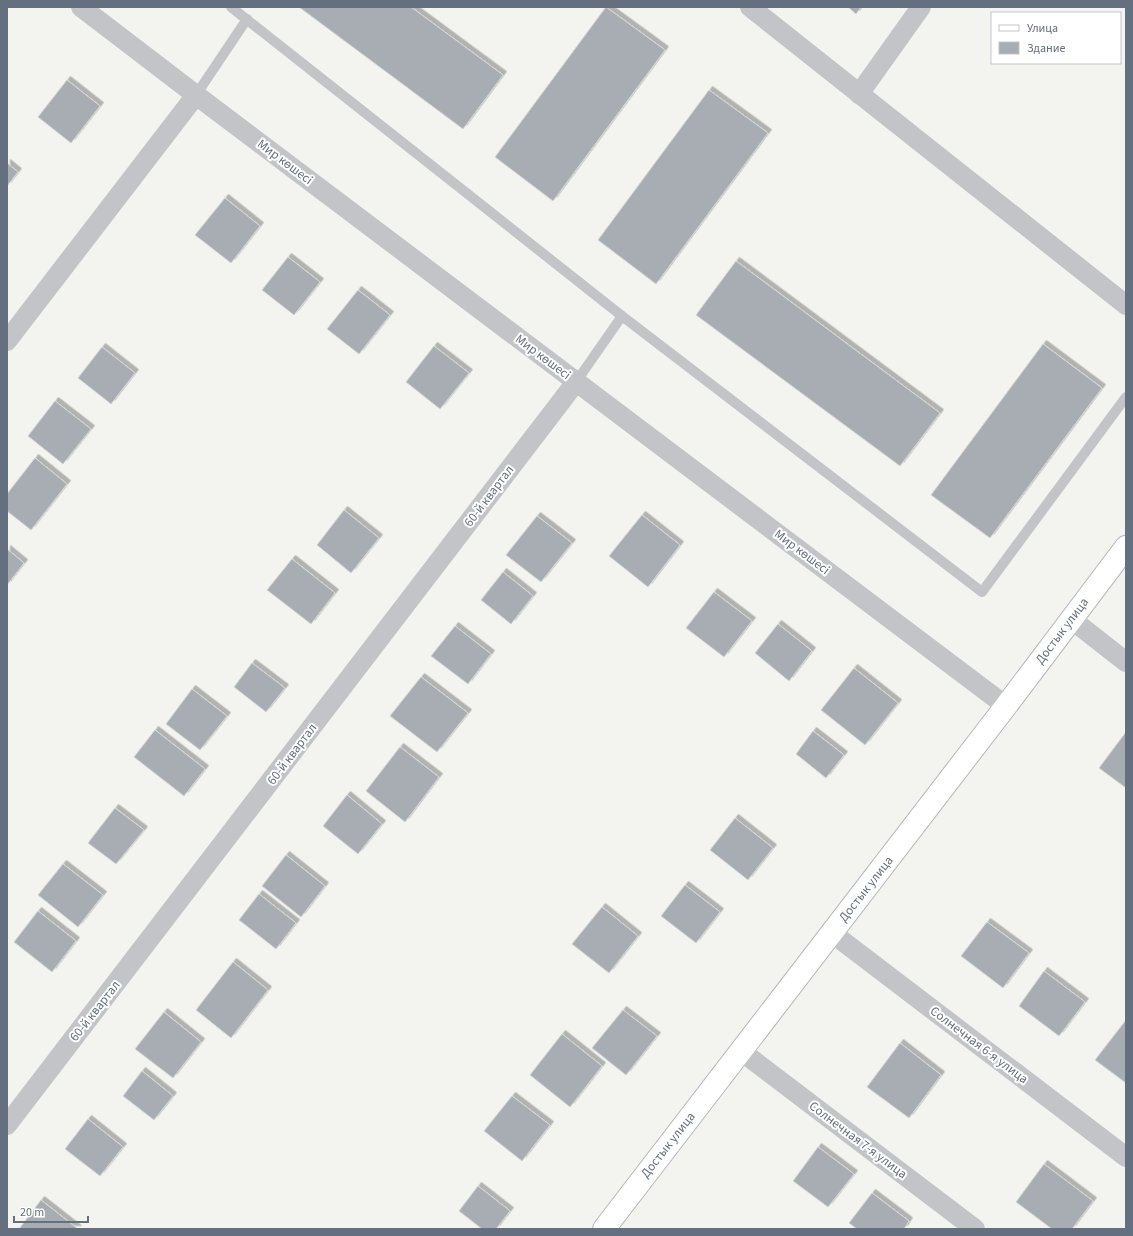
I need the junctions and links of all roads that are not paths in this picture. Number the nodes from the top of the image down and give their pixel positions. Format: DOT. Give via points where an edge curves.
graph roads {
  1 [pos="81,7"];
  2 [pos="231,7"];
  3 [pos="750,7"];
  4 [pos="921,7"];
  5 [pos="247,19"];
  6 [pos="860,94"];
  7 [pos="196,95"];
  8 [pos="1126,305"];
  9 [pos="622,316"];
  10 [pos="7,341"];
  11 [pos="576,382"];
  12 [pos="1126,397"];
  13 [pos="1126,547"];
  14 [pos="1071,619"];
  15 [pos="1126,662"];
  16 [pos="1006,706"];
  17 [pos="832,933"];
  18 [pos="741,1051"];
  19 [pos="7,1125"];
  20 [pos="1126,1158"];
  21 [pos="604,1229"];
  22 [pos="975,1229"];
  1 -- 7 [label="street, Мир көшесі"];
  2 -- 5 [label="lane"];
  3 -- 6 [label="street"];
  4 -- 6 [label="street"];
  5 -- 7 [label="lane"];
  5 -- 9 [label="lane"];
  6 -- 8 [label="street"];
  7 -- 10 [label="street"];
  7 -- 11 [label="street, Мир көшесі"];
  9 -- 11 [label="lane"];
  9 -- 12 [label="lane" via="982,592"];
  11 -- 16 [label="street, Мир көшесі"];
  11 -- 19 [label="street, 60-й квартал"];
  13 -- 14 [label="street, Достык улица"];
  14 -- 15 [label="street"];
  14 -- 16 [label="street, Достык улица"];
  16 -- 17 [label="street, Достык улица"];
  17 -- 18 [label="street, Достык улица"];
  17 -- 20 [label="street, Солнечная 6-я улица"];
  18 -- 21 [label="street, Достык улица"];
  18 -- 22 [label="street, Солнечная 7-я улица"];
}
